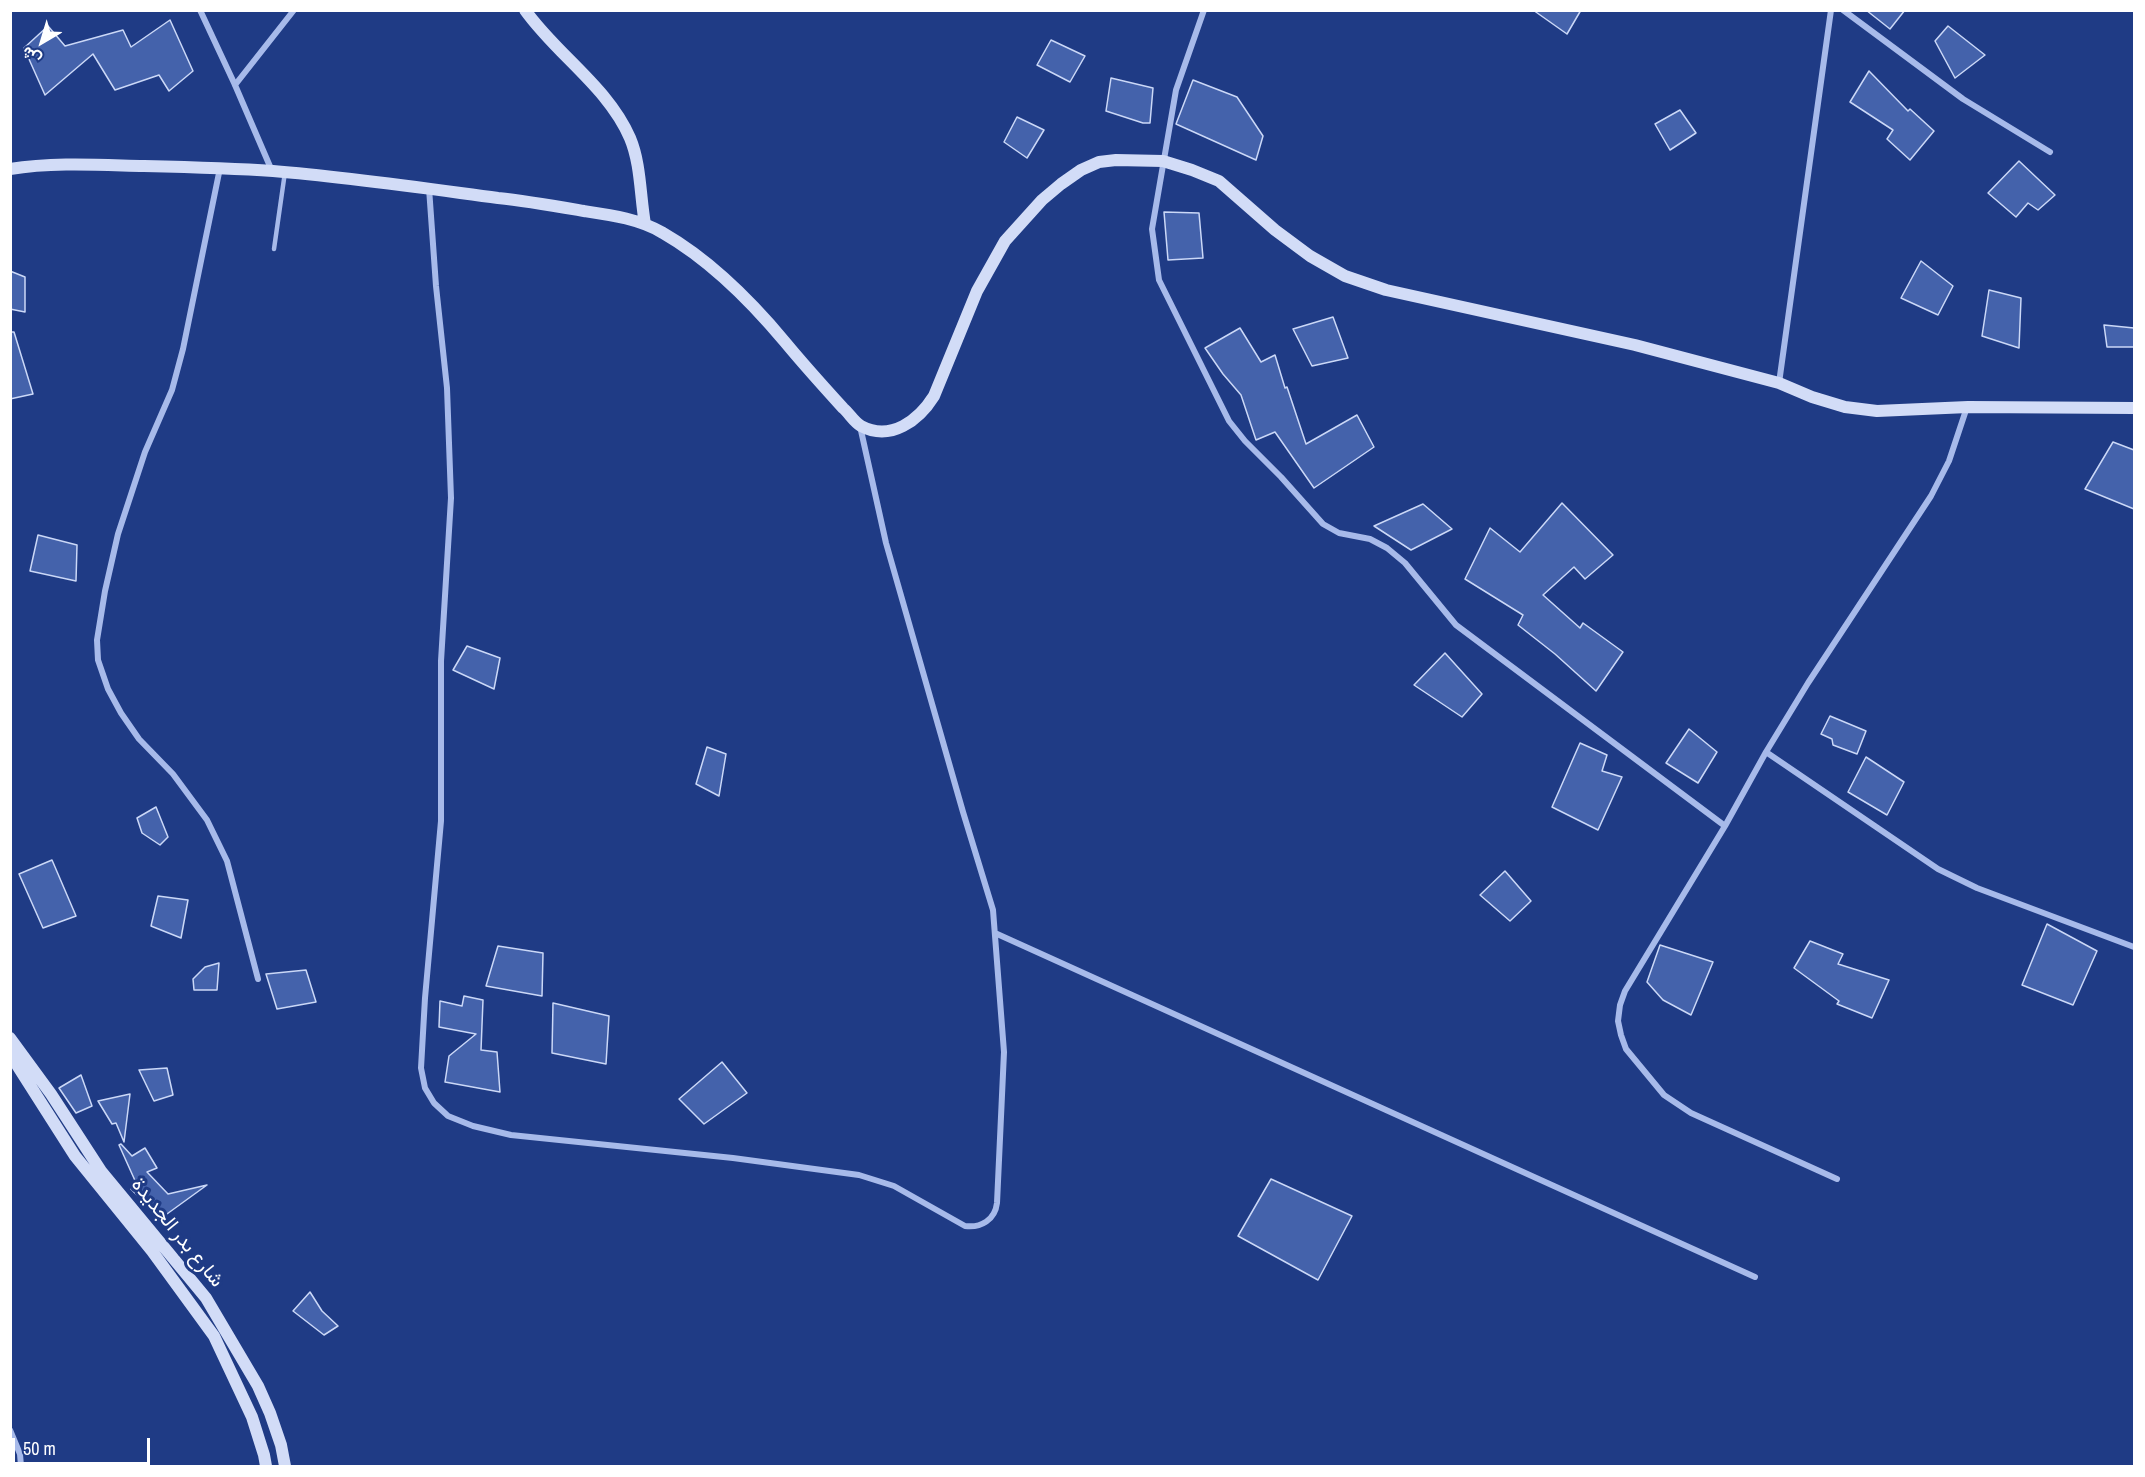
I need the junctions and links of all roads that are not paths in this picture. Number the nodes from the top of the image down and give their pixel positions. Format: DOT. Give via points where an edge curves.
graph roads {
  1 [pos="200,10"];
  2 [pos="294,10"];
  3 [pos="525,10"];
  4 [pos="1204,10"];
  5 [pos="1831,10"];
  6 [pos="1843,10"];
  7 [pos="235,85"];
  8 [pos="2050,152"];
  9 [pos="1163,161"];
  10 [pos="220,168"];
  11 [pos="10,169"];
  12 [pos="272,171"];
  13 [pos="285,172"];
  14 [pos="429,188"];
  15 [pos="645,224"];
  16 [pos="274,249"];
  17 [pos="1779,383"];
  18 [pos="1968,407"];
  19 [pos="2134,408"];
  20 [pos="860,425"];
  21 [pos="1767,752"];
  22 [pos="1725,826"];
  23 [pos="995,933"];
  24 [pos="2134,947"];
  25 [pos="258,979"];
  26 [pos="10,1038"];
  27 [pos="10,1054"];
  28 [pos="1837,1179"];
  29 [pos="1755,1276"];
  30 [pos="10,1430"];
  31 [pos="21,1467"];
  32 [pos="266,1467"];
  33 [pos="285,1467"];
  1 -- 7 [label="street"];
  2 -- 7 [label="street"];
  3 -- 15 [label="street" via="621,122 636,160"];
  4 -- 9 [label="street" via="1176,90"];
  5 -- 17 [label="street"];
  6 -- 8 [label="street" via="1963,99"];
  7 -- 12 [label="street"];
  9 -- 17 [label="street" via="1219,181 1275,230 1345,276 1386,290 1635,345"];
  9 -- 20 [label="street" via="1099,162 1060,184 1005,242 977,291 926,409 899,428 884,430"];
  9 -- 22 [label="street" via="1152,229 1159,280 1229,421 1245,441 1323,524 1387,548 1405,563 1456,626"];
  10 -- 11 [label="street" via="62,165"];
  10 -- 12 [label="street"];
  10 -- 25 [label="street" via="183,349 172,390 145,452 118,534 97,640 98,660 121,713 207,820 227,861"];
  12 -- 13 [label="street"];
  13 -- 14 [label="street"];
  13 -- 16 [label="lane"];
  14 -- 15 [label="street" via="538,203"];
  14 -- 23 [label="street" via="447,398 451,498 441,662 441,821 421,1068 425,1088 434,1103 448,1116 511,1135 859,1175 894,1186 965,1226 985,1224 997,1203 1004,1052"];
  15 -- 20 [label="street" via="704,261 734,288"];
  17 -- 18 [label="street" via="1845,407 1877,411"];
  18 -- 19 [label="street"];
  18 -- 21 [label="street" via="1949,461 1931,496 1808,682"];
  20 -- 23 [label="street" via="886,543 993,910"];
  21 -- 22 [label="street"];
  21 -- 24 [label="street" via="1938,868 1977,888"];
  22 -- 28 [label="street" via="1625,992 1618,1021 1621,1035 1635,1062 1677,1105"];
  23 -- 29 [label="street"];
  26 -- 33 [label="street, شارع بدر الجديدة" via="101,1171 206,1298 258,1386 281,1445"];
  27 -- 32 [label="street, شارع بدر الجديدة" via="75,1156 214,1336 252,1417"];
  30 -- 31 [label="street"];
}
